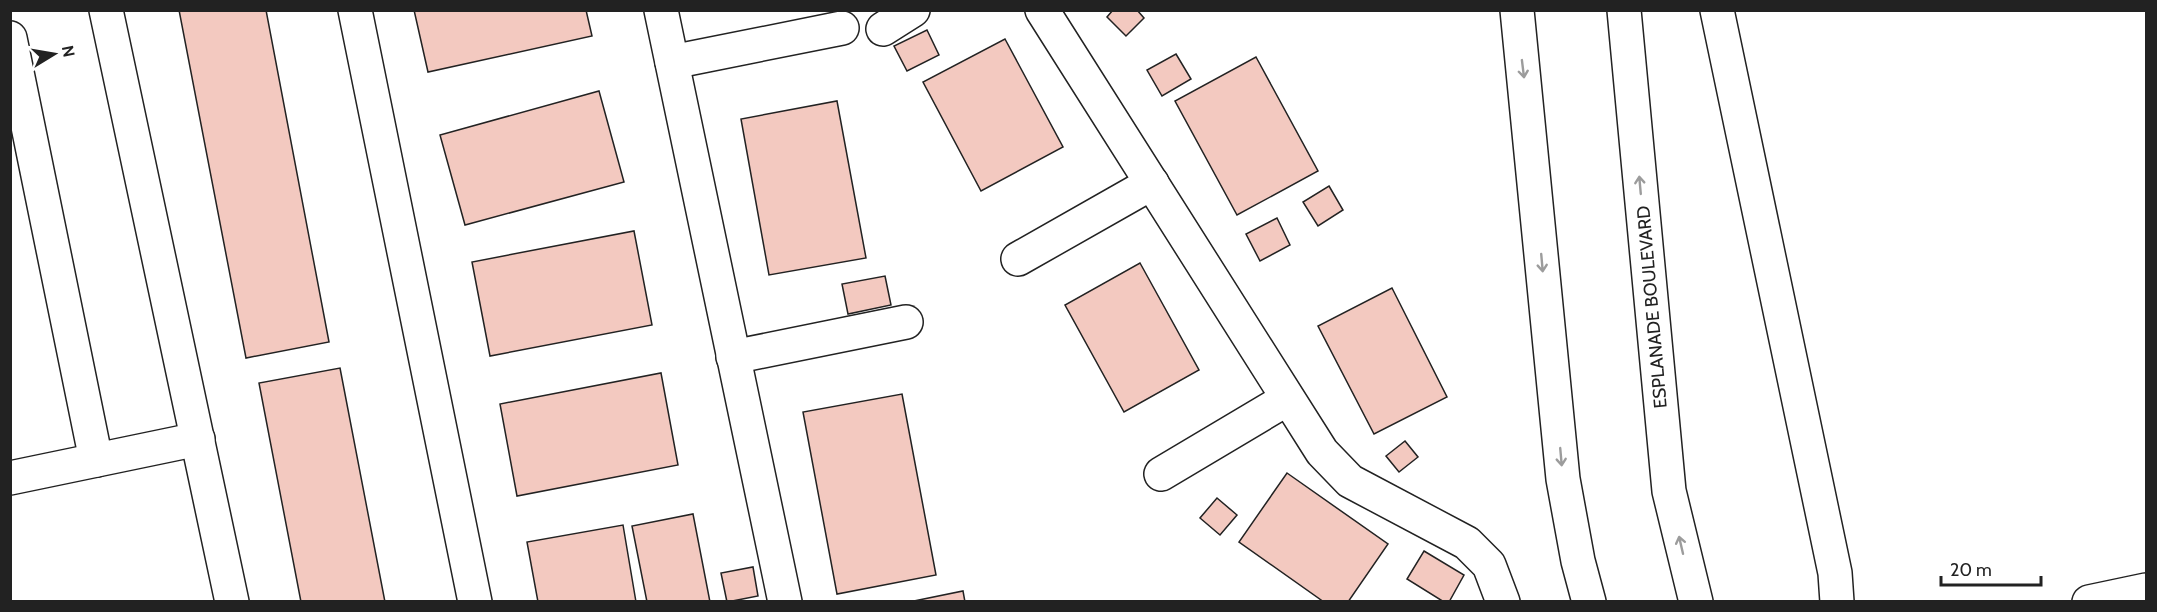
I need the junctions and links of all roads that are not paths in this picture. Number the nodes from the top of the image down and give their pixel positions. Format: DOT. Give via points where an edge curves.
graph roads {
  1 [pos="106,10"];
  2 [pos="355,10"];
  3 [pos="661,10"];
  4 [pos="914,10"];
  5 [pos="1042,10"];
  6 [pos="1517,10"];
  7 [pos="1624,10"];
  8 [pos="1717,10"];
  9 [pos="842,28"];
  10 [pos="883,29"];
  11 [pos="10,38"];
  12 [pos="672,62"];
  13 [pos="1152,183"];
  14 [pos="1018,260"];
  15 [pos="906,322"];
  16 [pos="733,357"];
  17 [pos="1287,399"];
  18 [pos="198,439"];
  19 [pos="96,460"];
  20 [pos="1161,474"];
  21 [pos="10,478"];
  22 [pos="2146,590"];
  23 [pos="232,602"];
  24 [pos="475,602"];
  25 [pos="785,602"];
  26 [pos="1503,602"];
  27 [pos="1589,602"];
  28 [pos="1696,602"];
  29 [pos="1837,602"];
  30 [pos="2089,602"];
  1 -- 18 [label="street"];
  2 -- 24 [label="street"];
  3 -- 12 [label="street"];
  4 -- 10 [label="street"];
  5 -- 13 [label="street"];
  6 -- 27 [label="street, one-way" via="1563,479"];
  28 -- 7 [label="street, ESPLANADE BOULEVARD, one-way" via="1669,491"];
  8 -- 29 [label="street" via="1835,573"];
  9 -- 12 [label="street"];
  11 -- 19 [label="street"];
  12 -- 16 [label="street"];
  13 -- 14 [label="street"];
  13 -- 17 [label="street"];
  15 -- 16 [label="street"];
  16 -- 25 [label="street"];
  17 -- 20 [label="street"];
  17 -- 26 [label="street" via="1322,452 1350,481 1467,543 1489,565"];
  18 -- 19 [label="street"];
  18 -- 23 [label="street"];
  19 -- 21 [label="street"];
  22 -- 30 [label="street"];
}
